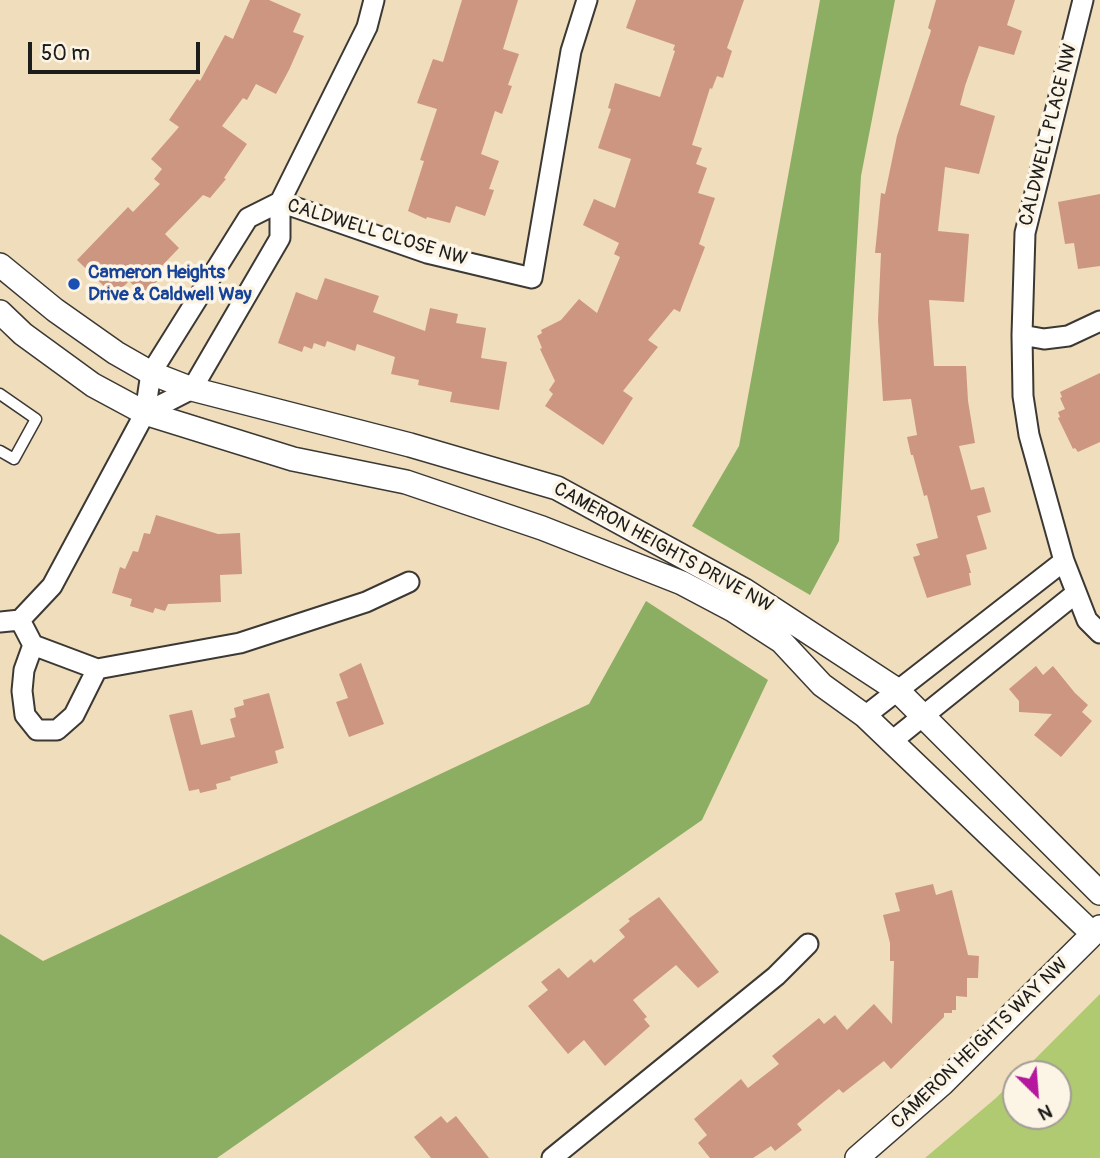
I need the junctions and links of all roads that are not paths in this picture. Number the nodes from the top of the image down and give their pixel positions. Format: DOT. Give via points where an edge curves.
graph roads {
  1 [pos="374,0"];
  2 [pos="587,0"];
  3 [pos="1083,0"];
  4 [pos="281,202"];
  5 [pos="0,265"];
  6 [pos="0,312"];
  7 [pos="1100,321"];
  8 [pos="1022,335"];
  9 [pos="151,373"];
  10 [pos="192,389"];
  11 [pos="0,394"];
  12 [pos="145,413"];
  13 [pos="0,451"];
  14 [pos="1064,561"];
  15 [pos="408,582"];
  16 [pos="1075,594"];
  17 [pos="20,620"];
  18 [pos="0,622"];
  19 [pos="1100,633"];
  20 [pos="33,645"];
  21 [pos="97,669"];
  22 [pos="897,690"];
  23 [pos="865,716"];
  24 [pos="921,716"];
  25 [pos="891,741"];
  26 [pos="1100,893"];
  27 [pos="1097,930"];
  28 [pos="808,944"];
  29 [pos="552,1158"];
  30 [pos="857,1158"];
  1 -- 4 [label="street" via="367,27"];
  2 -- 4 [label="street, CALDWELL CLOSE NW" via="570,51 532,278 427,253"];
  3 -- 8 [label="street, CALDWELL PLACE NW" via="1025,233"];
  4 -- 9 [label="street, CALDWELL CLOSE NW" via="248,218"];
  4 -- 10 [label="street" via="280,238"];
  5 -- 9 [label="street, CAMERON HEIGHTS DRIVE NW" via="55,310"];
  6 -- 12 [label="street, CAMERON HEIGHTS DRIVE NW" via="93,385"];
  7 -- 8 [label="street" via="1068,336 1044,339"];
  8 -- 14 [label="street, CALDWELL PLACE NW" via="1028,435"];
  9 -- 10 [label="street, CAMERON HEIGHTS DRIVE NW"];
  9 -- 12 [label="street, CALDWELL CLOSE NW"];
  10 -- 12 [label="street"];
  10 -- 22 [label="street, CAMERON HEIGHTS DRIVE NW" via="557,488 689,558"];
  11 -- 13 [label="lane" via="36,419 14,459"];
  12 -- 17 [label="street" via="52,586"];
  12 -- 23 [label="street, CAMERON HEIGHTS DRIVE NW" via="293,459 406,482 542,528 682,583 781,641 822,685"];
  14 -- 16 [label="street, CALDWELL PLACE NW"];
  14 -- 22 [label="street"];
  15 -- 21 [label="street" via="366,602 240,643"];
  16 -- 19 [label="street, CALDWELL PLACE NW" via="1087,620"];
  16 -- 24 [label="street"];
  17 -- 18 [label="street"];
  17 -- 20 [label="street"];
  20 -- 21 [label="street"];
  20 -- 21 [label="street" via="22,691 25,715 37,730 57,730 74,715"];
  22 -- 23 [label="street"];
  22 -- 24 [label="street, CAMERON HEIGHTS DRIVE NW"];
  23 -- 25 [label="street, CAMERON HEIGHTS DRIVE NW"];
  24 -- 25 [label="street"];
  24 -- 26 [label="street, CAMERON HEIGHTS DRIVE NW"];
  25 -- 27 [label="street, CAMERON HEIGHTS DRIVE NW"];
  27 -- 30 [label="street, CAMERON HEIGHTS WAY NW" via="942,1084"];
  28 -- 29 [label="street" via="776,976"];
}
